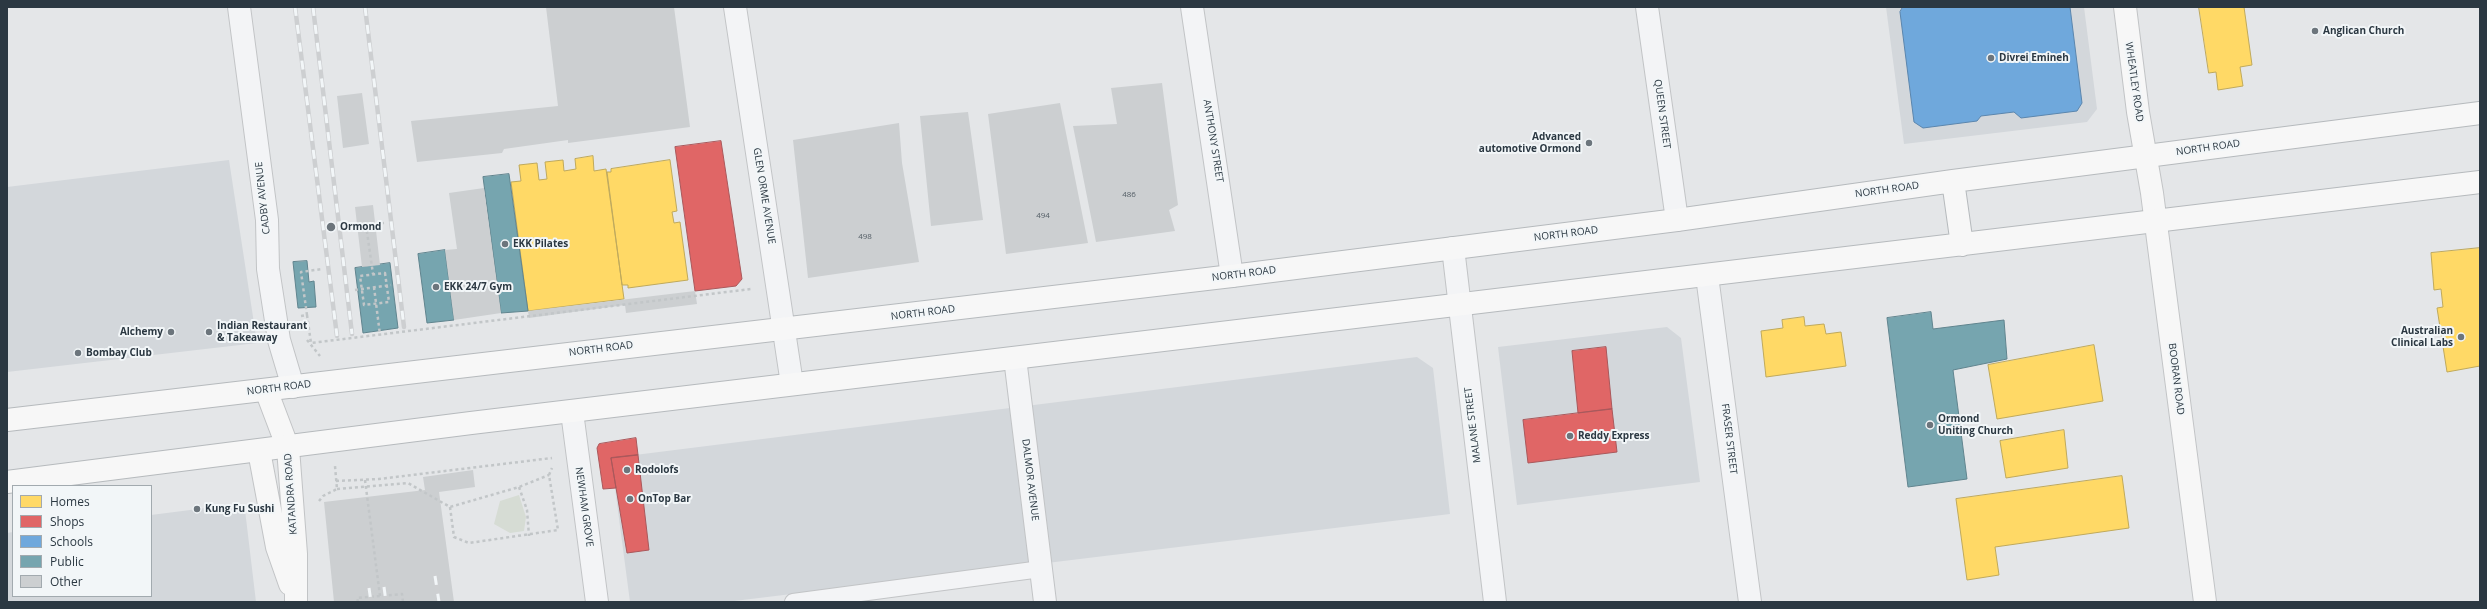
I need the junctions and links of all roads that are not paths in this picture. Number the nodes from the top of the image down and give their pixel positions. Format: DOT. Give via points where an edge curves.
graph roads {
  1 [pos="239,7"];
  2 [pos="735,7"];
  3 [pos="1192,7"];
  4 [pos="1647,7"];
  5 [pos="2125,7"];
  6 [pos="2480,113"];
  7 [pos="2145,157"];
  8 [pos="1953,181"];
  9 [pos="2480,182"];
  10 [pos="1677,220"];
  11 [pos="2156,222"];
  12 [pos="1962,246"];
  13 [pos="1452,248"];
  14 [pos="1232,276"];
  15 [pos="1707,276"];
  16 [pos="1459,304"];
  17 [pos="784,328"];
  18 [pos="1015,358"];
  19 [pos="792,384"];
  20 [pos="294,387"];
  21 [pos="266,390"];
  22 [pos="572,412"];
  23 [pos="7,420"];
  24 [pos="288,448"];
  25 [pos="259,451"];
  26 [pos="7,482"];
  27 [pos="1041,569"];
  28 [pos="296,602"];
  29 [pos="597,602"];
  30 [pos="793,602"];
  31 [pos="1045,602"];
  32 [pos="1495,602"];
  33 [pos="1750,602"];
  34 [pos="2205,602"];
  1 -- 20 [label="street, CADBY AVENUE" via="267,220 268,269 279,340"];
  2 -- 17 [label="street, GLEN ORME AVENUE"];
  3 -- 14 [label="street, ANTHONY STREET"];
  4 -- 10 [label="street, QUEEN STREET"];
  5 -- 7 [label="main road, WHEATLEY ROAD"];
  6 -- 7 [label="main road, NORTH ROAD"];
  7 -- 8 [label="main road, NORTH ROAD"];
  7 -- 11 [label="main road, BOORAN ROAD"];
  8 -- 10 [label="main road, NORTH ROAD"];
  8 -- 12 [label="main road"];
  9 -- 11 [label="main road"];
  10 -- 13 [label="main road, NORTH ROAD"];
  11 -- 12 [label="main road"];
  11 -- 34 [label="main road, BOORAN ROAD"];
  12 -- 15 [label="main road"];
  13 -- 14 [label="main road, NORTH ROAD"];
  13 -- 16 [label="street, MALANE STREET"];
  14 -- 17 [label="main road, NORTH ROAD"];
  15 -- 16 [label="main road"];
  15 -- 33 [label="street, FRASER STREET"];
  16 -- 18 [label="main road"];
  16 -- 32 [label="street, MALANE STREET"];
  17 -- 19 [label="street, GLEN ORME AVENUE"];
  17 -- 20 [label="main road, NORTH ROAD"];
  18 -- 19 [label="main road"];
  18 -- 27 [label="street, DALMOR AVENUE"];
  19 -- 22 [label="main road"];
  20 -- 21 [label="main road, NORTH ROAD"];
  21 -- 23 [label="main road, NORTH ROAD"];
  21 -- 24 [label="main road, KATANDRA ROAD"];
  22 -- 24 [label="main road"];
  22 -- 29 [label="street, NEWHAM GROVE"];
  24 -- 25 [label="main road"];
  24 -- 28 [label="main road, KATANDRA ROAD" via="296,554"];
  25 -- 26 [label="main road"];
  25 -- 28 [label="main road, KATANDRA ROAD" via="277,547"];
  27 -- 30 [label="lane"];
  27 -- 31 [label="street, DALMOR AVENUE"];
}
